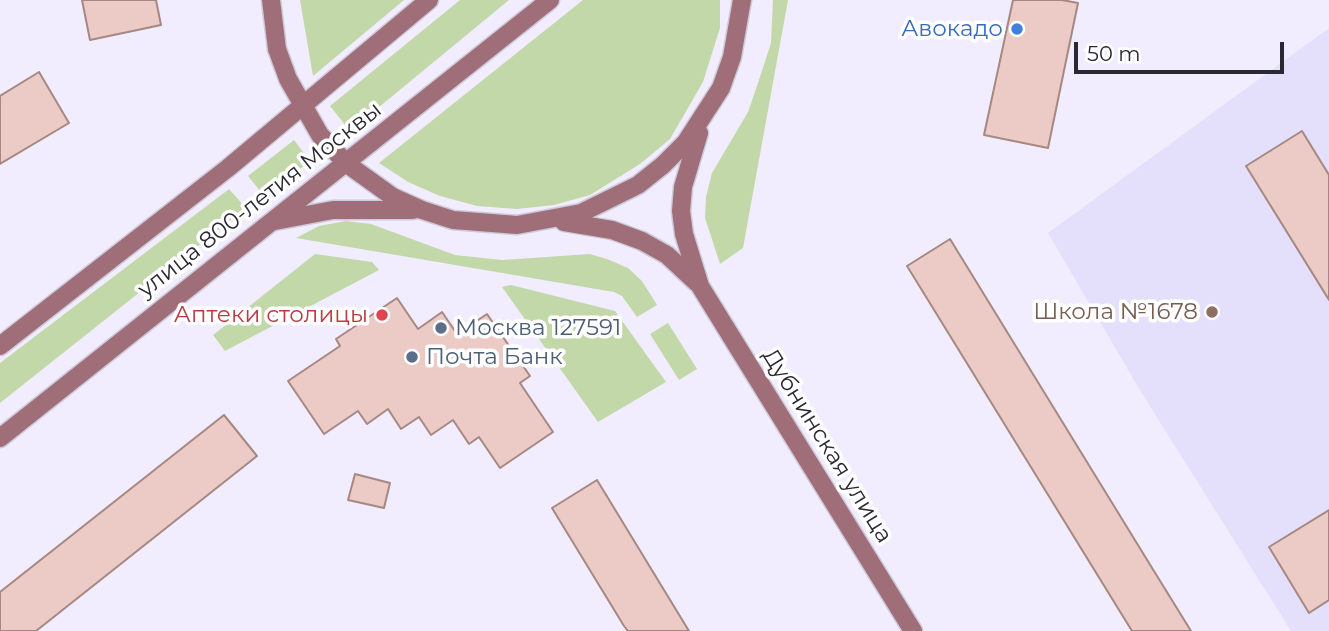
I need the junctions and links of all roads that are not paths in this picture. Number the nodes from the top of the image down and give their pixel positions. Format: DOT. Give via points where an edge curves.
graph roads {
  1 [pos="271,0"];
  2 [pos="429,0"];
  3 [pos="550,0"];
  4 [pos="742,0"];
  5 [pos="302,108"];
  6 [pos="705,116"];
  7 [pos="347,164"];
  8 [pos="422,210"];
  9 [pos="549,221"];
  10 [pos="271,222"];
  11 [pos="700,286"];
  12 [pos="0,346"];
  13 [pos="0,438"];
  14 [pos="913,631"];
  1 -- 5 [label="main road" via="278,49"];
  2 -- 5 [label="main road, улица 800-летия Москвы"];
  3 -- 7 [label="main road, улица 800-летия Москвы"];
  4 -- 6 [label="main road" via="732,57"];
  5 -- 7 [label="main road"];
  5 -- 12 [label="main road, улица 800-летия Москвы"];
  6 -- 9 [label="main road" via="686,142 638,185 581,214"];
  6 -- 11 [label="main road, Дубнинская улица" via="683,187 681,211"];
  7 -- 8 [label="main road" via="393,197"];
  7 -- 10 [label="main road, улица 800-летия Москвы"];
  8 -- 9 [label="main road" via="485,225"];
  8 -- 10 [label="main road" via="344,209"];
  9 -- 11 [label="main road, Дубнинская улица" via="586,224 642,241 667,255"];
  10 -- 13 [label="main road, улица 800-летия Москвы"];
  11 -- 14 [label="main road, Дубнинская улица"];
}
